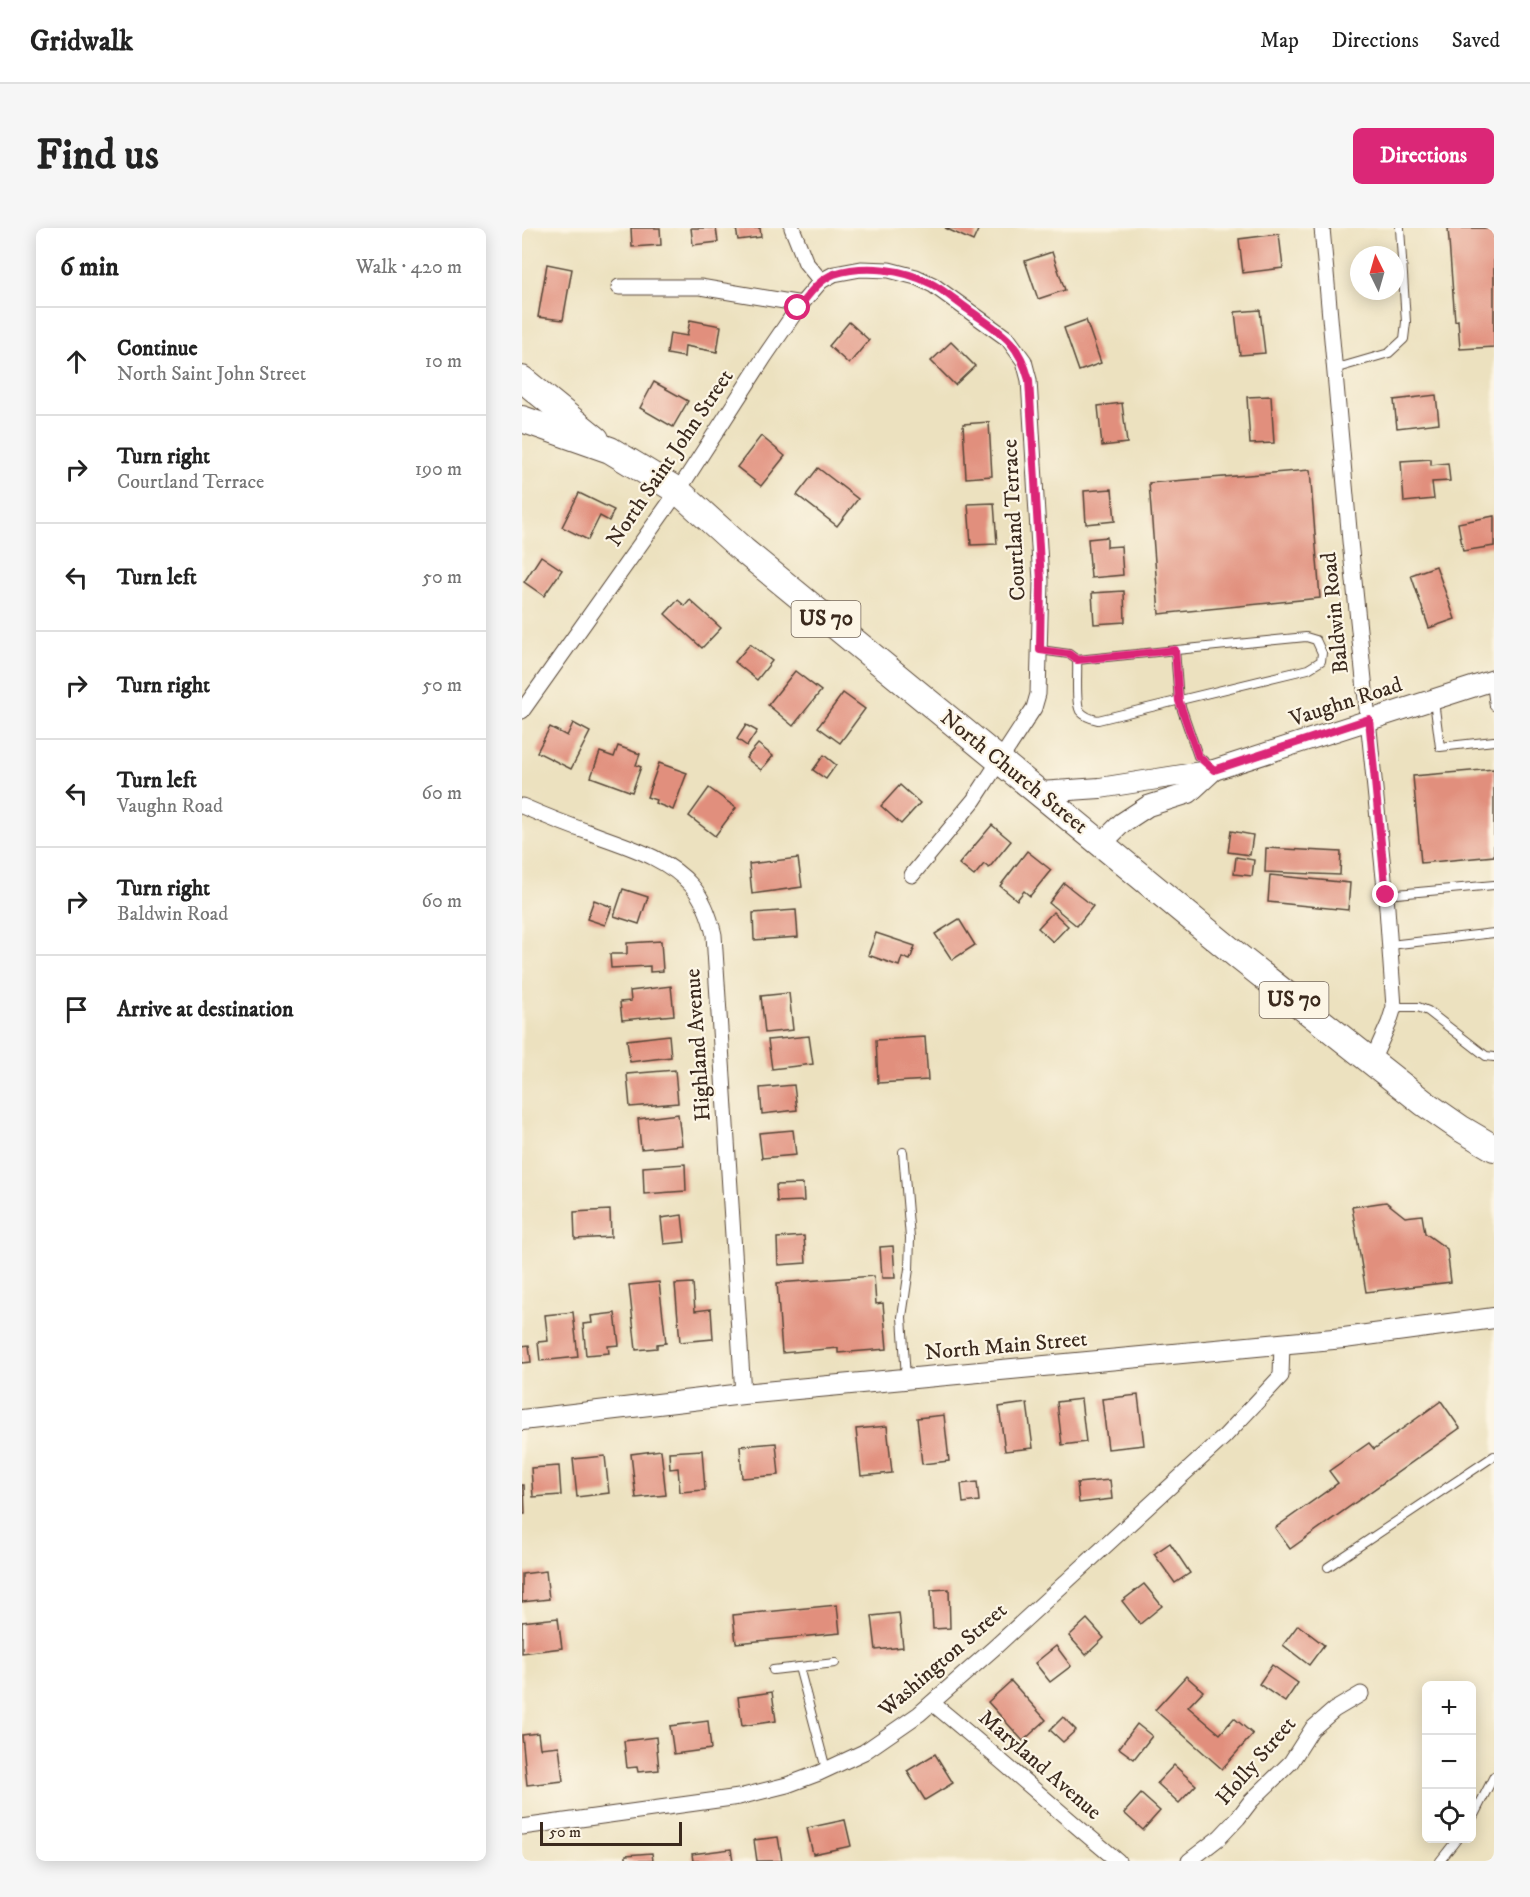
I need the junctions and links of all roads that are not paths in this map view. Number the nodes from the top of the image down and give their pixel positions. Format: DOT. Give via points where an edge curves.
graph roads {
  1 [pos="792,228"];
  2 [pos="1322,228"];
  3 [pos="1400,228"];
  4 [pos="821,281"];
  5 [pos="619,287"];
  6 [pos="802,304"];
  7 [pos="1334,369"];
  8 [pos="522,379"];
  9 [pos="522,419"];
  10 [pos="610,450"];
  11 [pos="678,491"];
  12 [pos="1040,650"];
  13 [pos="1175,650"];
  14 [pos="1077,660"];
  15 [pos="1492,681"];
  16 [pos="1434,699"];
  17 [pos="1179,701"];
  18 [pos="1494,706"];
  19 [pos="522,711"];
  20 [pos="1369,719"];
  21 [pos="1494,741"];
  22 [pos="1000,760"];
  23 [pos="1214,770"];
  24 [pos="1040,792"];
  25 [pos="522,806"];
  26 [pos="1102,843"];
  27 [pos="912,875"];
  28 [pos="1494,885"];
  29 [pos="1386,895"];
  30 [pos="1494,933"];
  31 [pos="1390,945"];
  32 [pos="1394,1007"];
  33 [pos="1494,1057"];
  34 [pos="1372,1061"];
  35 [pos="1494,1148"];
  36 [pos="903,1152"];
  37 [pos="1494,1318"];
  38 [pos="1282,1344"];
  39 [pos="906,1380"];
  40 [pos="743,1394"];
  41 [pos="522,1420"];
  42 [pos="1494,1456"];
  43 [pos="1328,1567"];
  44 [pos="835,1663"];
  45 [pos="799,1667"];
  46 [pos="773,1670"];
  47 [pos="1361,1694"];
  48 [pos="932,1702"];
  49 [pos="826,1769"];
  50 [pos="1494,1776"];
  51 [pos="1476,1811"];
  52 [pos="522,1827"];
  53 [pos="1455,1843"];
  54 [pos="1118,1861"];
  55 [pos="1189,1861"];
  56 [pos="1440,1861"];
  1 -- 4 [label="street" via="806,263"];
  2 -- 7 [label="street, Baldwin Road"];
  3 -- 7 [label="lane" via="1404,339 1389,353"];
  4 -- 6 [label="street, North Saint John Street"];
  4 -- 12 [label="street, Courtland Terrace" via="861,269 889,270 916,277 1008,339 1024,360 1029,380 1041,581"];
  5 -- 6 [label="street" via="700,287"];
  6 -- 11 [label="street, North Saint John Street"];
  7 -- 20 [label="street, Baldwin Road"];
  8 -- 10 [label="main road, US 70"];
  9 -- 10 [label="main road, North Church Street / US 70"];
  10 -- 11 [label="main road, North Church Street / US 70"];
  11 -- 19 [label="street, North Saint John Street"];
  11 -- 22 [label="main road, North Church Street / US 70" via="743,550"];
  12 -- 14 [label="lane" via="1069,654"];
  12 -- 22 [label="street, Courtland Terrace" via="1034,708"];
  13 -- 14 [label="lane"];
  13 -- 17 [label="lane"];
  13 -- 17 [label="lane" via="1306,637 1316,640 1322,653 1317,666"];
  14 -- 17 [label="lane" via="1080,711 1090,719"];
  15 -- 16 [label="street, Vaughn Road"];
  15 -- 18 [label="lane"];
  16 -- 20 [label="street, Vaughn Road"];
  16 -- 21 [label="lane" via="1440,747"];
  17 -- 23 [label="lane" via="1198,756"];
  20 -- 23 [label="street, Vaughn Road"];
  20 -- 29 [label="street, Baldwin Road"];
  22 -- 24 [label="main road, North Church Street / US 70"];
  22 -- 27 [label="street, Courtland Terrace" via="974,800"];
  23 -- 24 [label="street, Vaughn Road" via="1100,788"];
  23 -- 26 [label="street, Vaughn Road" via="1189,793 1148,806 1122,823"];
  24 -- 26 [label="main road, North Church Street / US 70"];
  25 -- 40 [label="street, Highland Avenue" via="669,866 692,885 711,920"];
  26 -- 34 [label="main road, North Church Street / US 70"];
  28 -- 29 [label="lane"];
  29 -- 31 [label="street, Baldwin Road"];
  30 -- 31 [label="lane"];
  31 -- 32 [label="street, Baldwin Road"];
  32 -- 33 [label="lane" via="1428,1011 1486,1056"];
  32 -- 34 [label="street, Baldwin Road"];
  34 -- 35 [label="main road, North Church Street / US 70" via="1424,1103"];
  36 -- 39 [label="lane" via="909,1238 902,1317"];
  37 -- 38 [label="street, North Main Street"];
  38 -- 39 [label="street, North Main Street"];
  38 -- 48 [label="street, Washington Street" via="1281,1376 1224,1437"];
  39 -- 40 [label="street, North Main Street"];
  40 -- 41 [label="street, North Main Street"];
  42 -- 43 [label="lane"];
  44 -- 45 [label="lane"];
  45 -- 46 [label="lane"];
  45 -- 49 [label="lane"];
  47 -- 55 [label="street, Holly Street" via="1334,1710 1312,1730 1291,1762 1220,1837"];
  48 -- 49 [label="street, Washington Street" via="864,1752"];
  48 -- 54 [label="street, Maryland Avenue"];
  49 -- 52 [label="street, Washington Street" via="787,1785 739,1797"];
  50 -- 51 [label="lane"];
  53 -- 56 [label="lane"];
}
